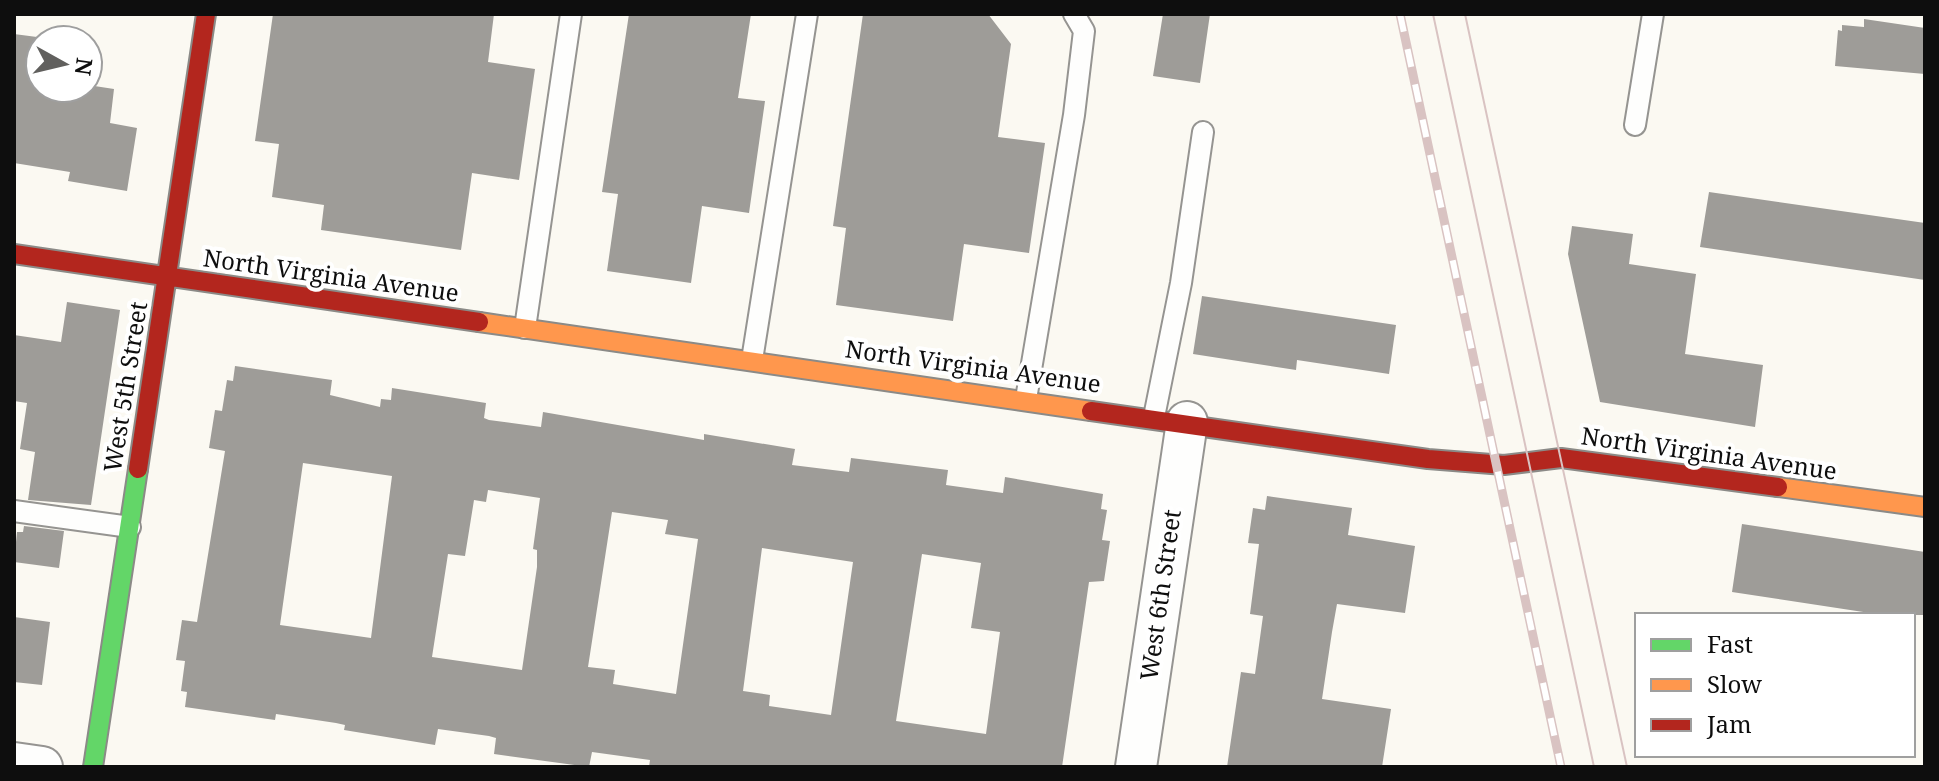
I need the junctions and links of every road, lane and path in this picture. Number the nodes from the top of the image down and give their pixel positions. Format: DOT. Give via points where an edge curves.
graph roads {
  1 [pos="206,14"];
  2 [pos="571,14"];
  3 [pos="807,14"];
  4 [pos="1074,14"];
  5 [pos="1653,14"];
  6 [pos="1635,125"];
  7 [pos="1203,132"];
  8 [pos="14,254"];
  9 [pos="167,277"];
  10 [pos="525,328"];
  11 [pos="752,360"];
  12 [pos="1026,399"];
  13 [pos="1170,420"];
  14 [pos="1925,507"];
  15 [pos="14,511"];
  16 [pos="130,527"];
  17 [pos="14,763"];
  18 [pos="42,767"];
  19 [pos="93,767"];
  20 [pos="1136,767"];
  1 -- 9 [label="street, West 5th Street"];
  2 -- 10 [label="lane"];
  3 -- 11 [label="lane"];
  4 -- 12 [label="lane" via="1084,31 1074,115"];
  5 -- 6 [label="lane"];
  7 -- 13 [label="lane" via="1181,283"];
  8 -- 9 [label="street, North Virginia Avenue"];
  9 -- 10 [label="street, North Virginia Avenue"];
  9 -- 16 [label="street, West 5th Street"];
  10 -- 11 [label="street, North Virginia Avenue"];
  11 -- 12 [label="street, North Virginia Avenue"];
  12 -- 13 [label="street, North Virginia Avenue"];
  13 -- 14 [label="street, North Virginia Avenue" via="1408,457 1497,467 1561,458"];
  13 -- 20 [label="street, West 6th Street"];
  15 -- 16 [label="lane"];
  16 -- 19 [label="street, West 5th Street"];
  17 -- 18 [label="street"];
}
